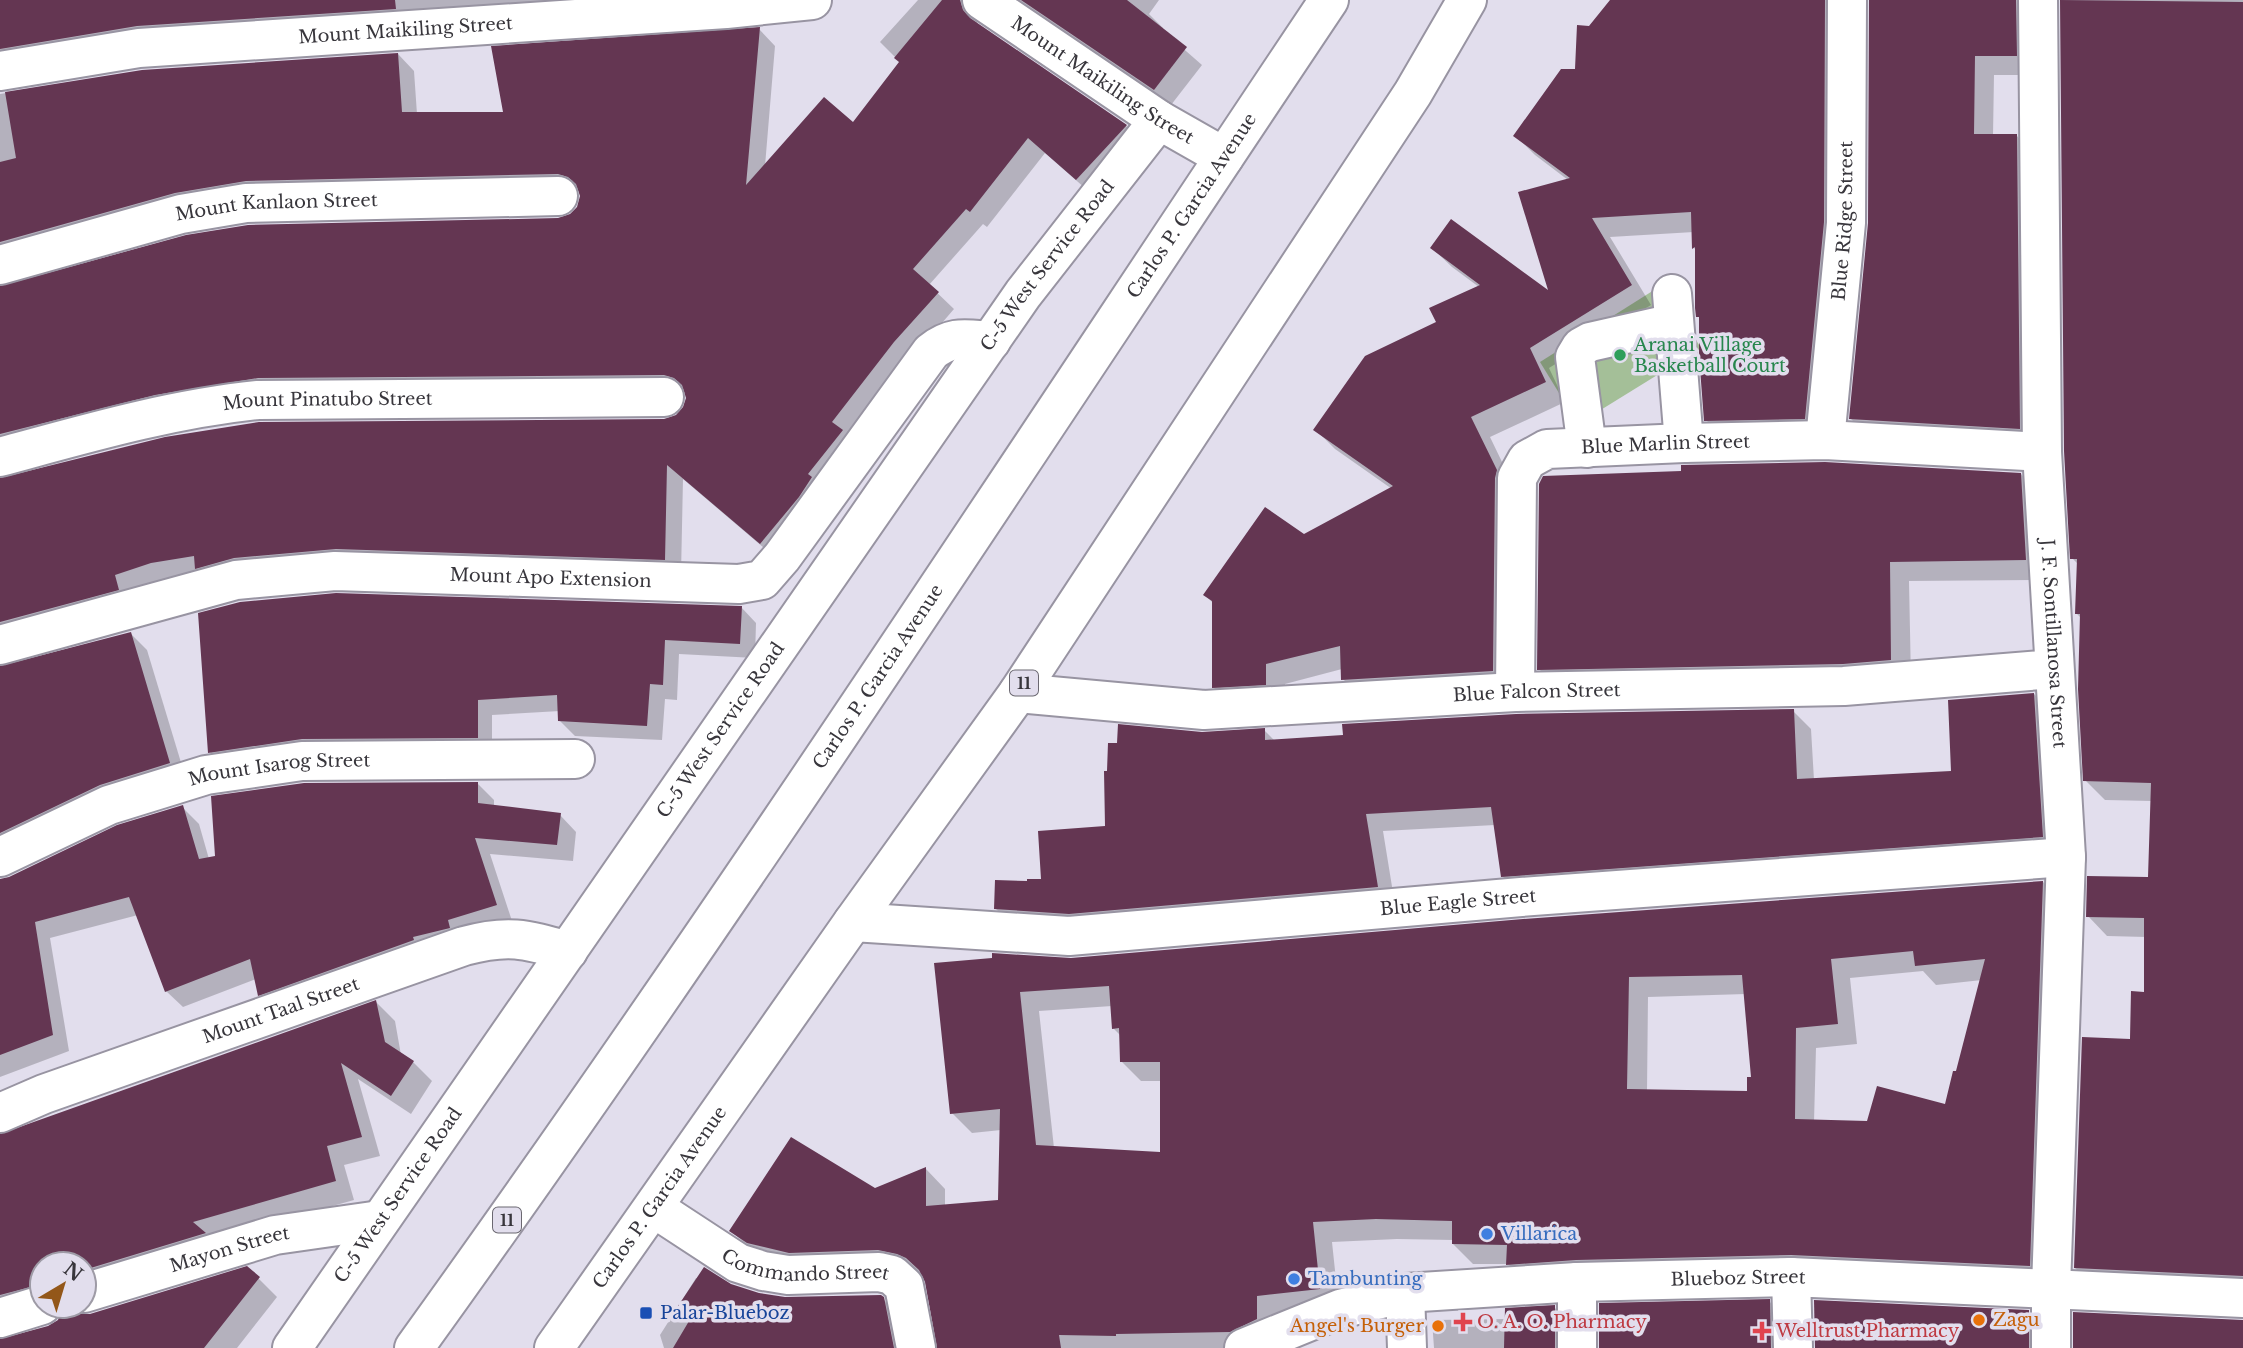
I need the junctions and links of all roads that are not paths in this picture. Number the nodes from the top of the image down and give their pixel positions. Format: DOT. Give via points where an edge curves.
graph roads {
  1 [pos="813,0"];
  2 [pos="982,0"];
  3 [pos="1329,0"];
  4 [pos="1467,0"];
  5 [pos="1847,0"];
  6 [pos="2038,0"];
  7 [pos="0,71"];
  8 [pos="1159,120"];
  9 [pos="1224,157"];
  10 [pos="558,196"];
  11 [pos="0,265"];
  12 [pos="991,341"];
  13 [pos="664,397"];
  14 [pos="1825,440"];
  15 [pos="1685,443"];
  16 [pos="1587,448"];
  17 [pos="2042,452"];
  18 [pos="0,457"];
  19 [pos="0,645"];
  20 [pos="2054,669"];
  21 [pos="1516,692"];
  22 [pos="1018,693"];
  23 [pos="575,759"];
  24 [pos="0,857"];
  25 [pos="2066,858"];
  26 [pos="853,922"];
  27 [pos="568,951"];
  28 [pos="0,1113"];
  29 [pos="654,1208"];
  30 [pos="380,1220"];
  31 [pos="1791,1277"];
  32 [pos="1577,1282"];
  33 [pos="2051,1288"];
  34 [pos="98,1289"];
  35 [pos="1405,1293"];
  36 [pos="2243,1298"];
  37 [pos="28,1309"];
  38 [pos="0,1318"];
  39 [pos="292,1348"];
  40 [pos="414,1348"];
  41 [pos="554,1348"];
  42 [pos="916,1348"];
  43 [pos="1244,1348"];
  44 [pos="1407,1348"];
  45 [pos="1577,1348"];
  46 [pos="1793,1348"];
  47 [pos="2051,1348"];
  1 -- 7 [label="street, Mount Maikiling Street" via="139,48"];
  2 -- 8 [label="street, Mount Maikiling Street"];
  3 -- 9 [label="street, Carlos P. Garcia Avenue / 11"];
  4 -- 22 [label="street, Carlos P. Garcia Avenue / 11" via="1413,93"];
  5 -- 14 [label="street, Blue Ridge Street" via="1846,223"];
  6 -- 17 [label="street, J. F. Sontillanosa Street"];
  8 -- 9 [label="street, Mount Maikiling Street"];
  8 -- 12 [label="street, C-5 West Service Road"];
  9 -- 40 [label="street, Carlos P. Garcia Avenue / 11" via="565,1138"];
  10 -- 11 [label="street, Mount Kanlaon Street" via="247,203 181,214"];
  12 -- 19 [label="street, Mount Apo Extension" via="956,338 931,352 762,580 739,584 335,572 282,575 236,580"];
  12 -- 27 [label="street, C-5 West Service Road"];
  13 -- 18 [label="street, Mount Pinatubo Street" via="257,400 199,407"];
  14 -- 15 [label="street, Blue Marlin Street"];
  14 -- 17 [label="street, Blue Marlin Street"];
  15 -- 16 [label="street, Blue Marlin Street"];
  15 -- 16 [label="street" via="1673,308 1581,347 1575,357"];
  16 -- 21 [label="street, Blue Marlin Street" via="1547,449 1527,460 1517,478"];
  17 -- 20 [label="street, J. F. Sontillanosa Street"];
  20 -- 21 [label="street, Blue Falcon Street" via="1844,686"];
  20 -- 25 [label="street, J. F. Sontillanosa Street"];
  21 -- 22 [label="street, Blue Falcon Street" via="1204,710"];
  22 -- 26 [label="street, Carlos P. Garcia Avenue / 11"];
  23 -- 24 [label="street, Mount Isarog Street" via="302,761 206,775 109,805"];
  25 -- 26 [label="street, Blue Eagle Street" via="1521,897 1069,936"];
  25 -- 33 [label="street, J. F. Sontillanosa Street"];
  26 -- 29 [label="street, Carlos P. Garcia Avenue / 11"];
  27 -- 28 [label="street, Mount Taal Street" via="522,938 493,938 464,946"];
  27 -- 30 [label="street, C-5 West Service Road"];
  29 -- 41 [label="street, Carlos P. Garcia Avenue / 11"];
  29 -- 42 [label="street, Commando Street" via="738,1263 763,1271 892,1275 904,1286"];
  30 -- 34 [label="street, Mayon Street" via="275,1235"];
  30 -- 39 [label="street, C-5 West Service Road"];
  31 -- 32 [label="street, Blueboz Street"];
  31 -- 33 [label="street, Blueboz Street"];
  31 -- 46 [label="street"];
  32 -- 35 [label="street, Blueboz Street"];
  32 -- 45 [label="street"];
  33 -- 36 [label="street, Blueboz Street"];
  33 -- 47 [label="street, J. F. Sontillanosa Street"];
  35 -- 43 [label="street, Blueboz Street" via="1340,1309"];
  35 -- 44 [label="street"];
  37 -- 38 [label="street"];
}
